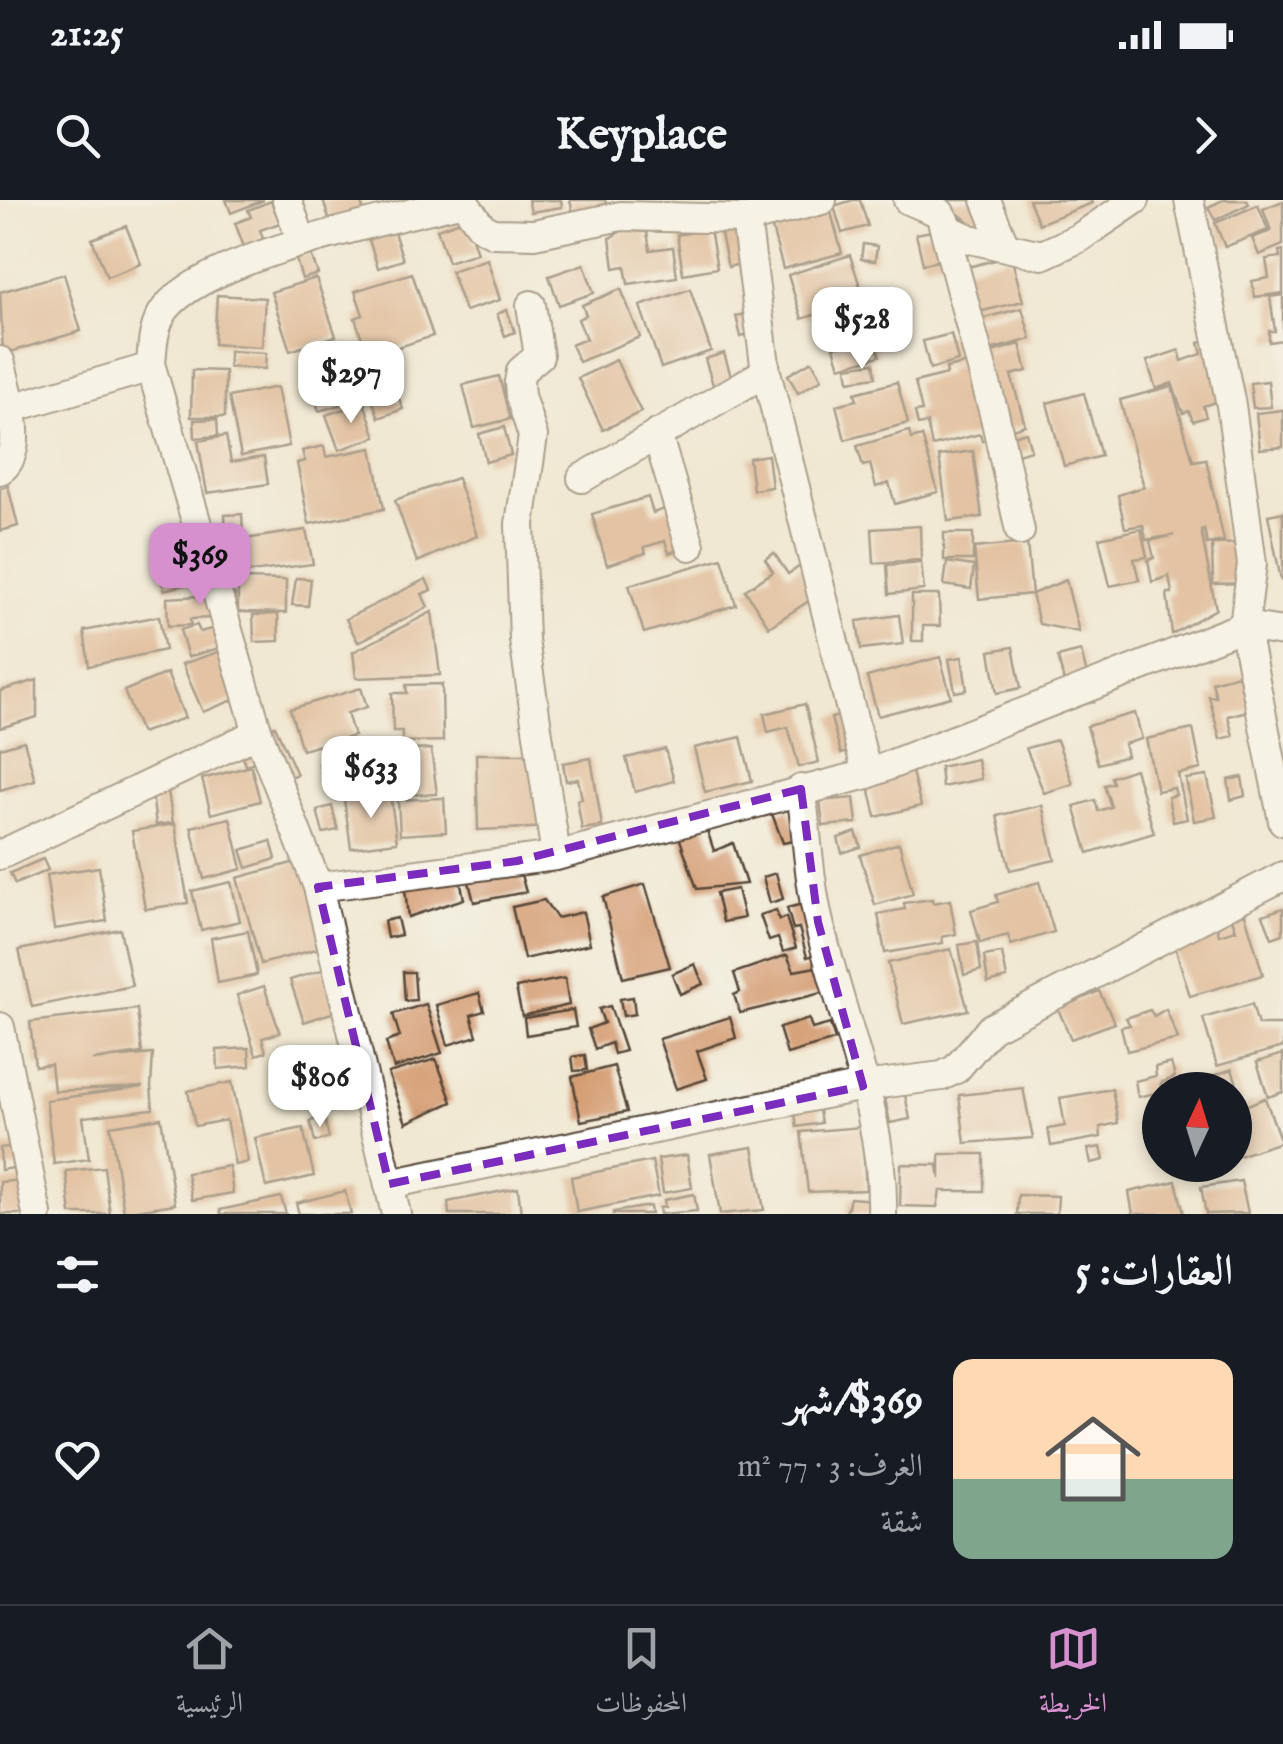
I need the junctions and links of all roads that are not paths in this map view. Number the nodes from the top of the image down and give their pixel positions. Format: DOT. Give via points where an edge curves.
graph roads {
  1 [pos="286,200"];
  2 [pos="822,200"];
  3 [pos="908,200"];
  4 [pos="986,200"];
  5 [pos="1135,200"];
  6 [pos="1188,200"];
  7 [pos="940,214"];
  8 [pos="746,219"];
  9 [pos="302,242"];
  10 [pos="1005,246"];
  11 [pos="531,305"];
  12 [pos="0,362"];
  13 [pos="151,367"];
  14 [pos="766,372"];
  15 [pos="12,408"];
  16 [pos="658,434"];
  17 [pos="0,470"];
  18 [pos="582,478"];
  19 [pos="1020,531"];
  20 [pos="690,546"];
  21 [pos="1244,626"];
  22 [pos="1283,632"];
  23 [pos="258,733"];
  24 [pos="866,774"];
  25 [pos="800,789"];
  26 [pos="1283,821"];
  27 [pos="0,855"];
  28 [pos="556,856"];
  29 [pos="1283,876"];
  30 [pos="318,887"];
  31 [pos="0,1027"];
  32 [pos="863,1086"];
  33 [pos="390,1184"];
  34 [pos="37,1214"];
  35 [pos="396,1214"];
  36 [pos="882,1214"];
  1 -- 9 [label="street"];
  2 -- 8 [label="street"];
  3 -- 7 [label="street"];
  4 -- 10 [label="street"];
  5 -- 10 [label="street" via="1042,255"];
  6 -- 21 [label="street" via="1232,405 1252,564"];
  7 -- 10 [label="street" via="950,230"];
  7 -- 19 [label="street"];
  8 -- 9 [label="street" via="620,216 534,234 493,233 463,201"];
  8 -- 14 [label="street"];
  9 -- 13 [label="street" via="199,280 164,309"];
  11 -- 28 [label="street" via="539,356 519,382 533,436 520,524 524,640"];
  12 -- 15 [label="street"];
  13 -- 15 [label="street"];
  13 -- 23 [label="street"];
  14 -- 16 [label="street"];
  14 -- 24 [label="street"];
  15 -- 17 [label="street" via="14,448"];
  16 -- 18 [label="street"];
  16 -- 20 [label="street"];
  21 -- 22 [label="street"];
  21 -- 24 [label="street"];
  21 -- 26 [label="street"];
  23 -- 27 [label="street"];
  23 -- 30 [label="street"];
  24 -- 25 [label="street"];
  25 -- 28 [label="street"];
  25 -- 32 [label="street" via="818,922"];
  28 -- 30 [label="street"];
  29 -- 32 [label="street" via="991,1028 942,1076"];
  30 -- 33 [label="street"];
  31 -- 34 [label="street"];
  32 -- 33 [label="street"];
  32 -- 36 [label="street" via="883,1178"];
  33 -- 35 [label="street"];
}
